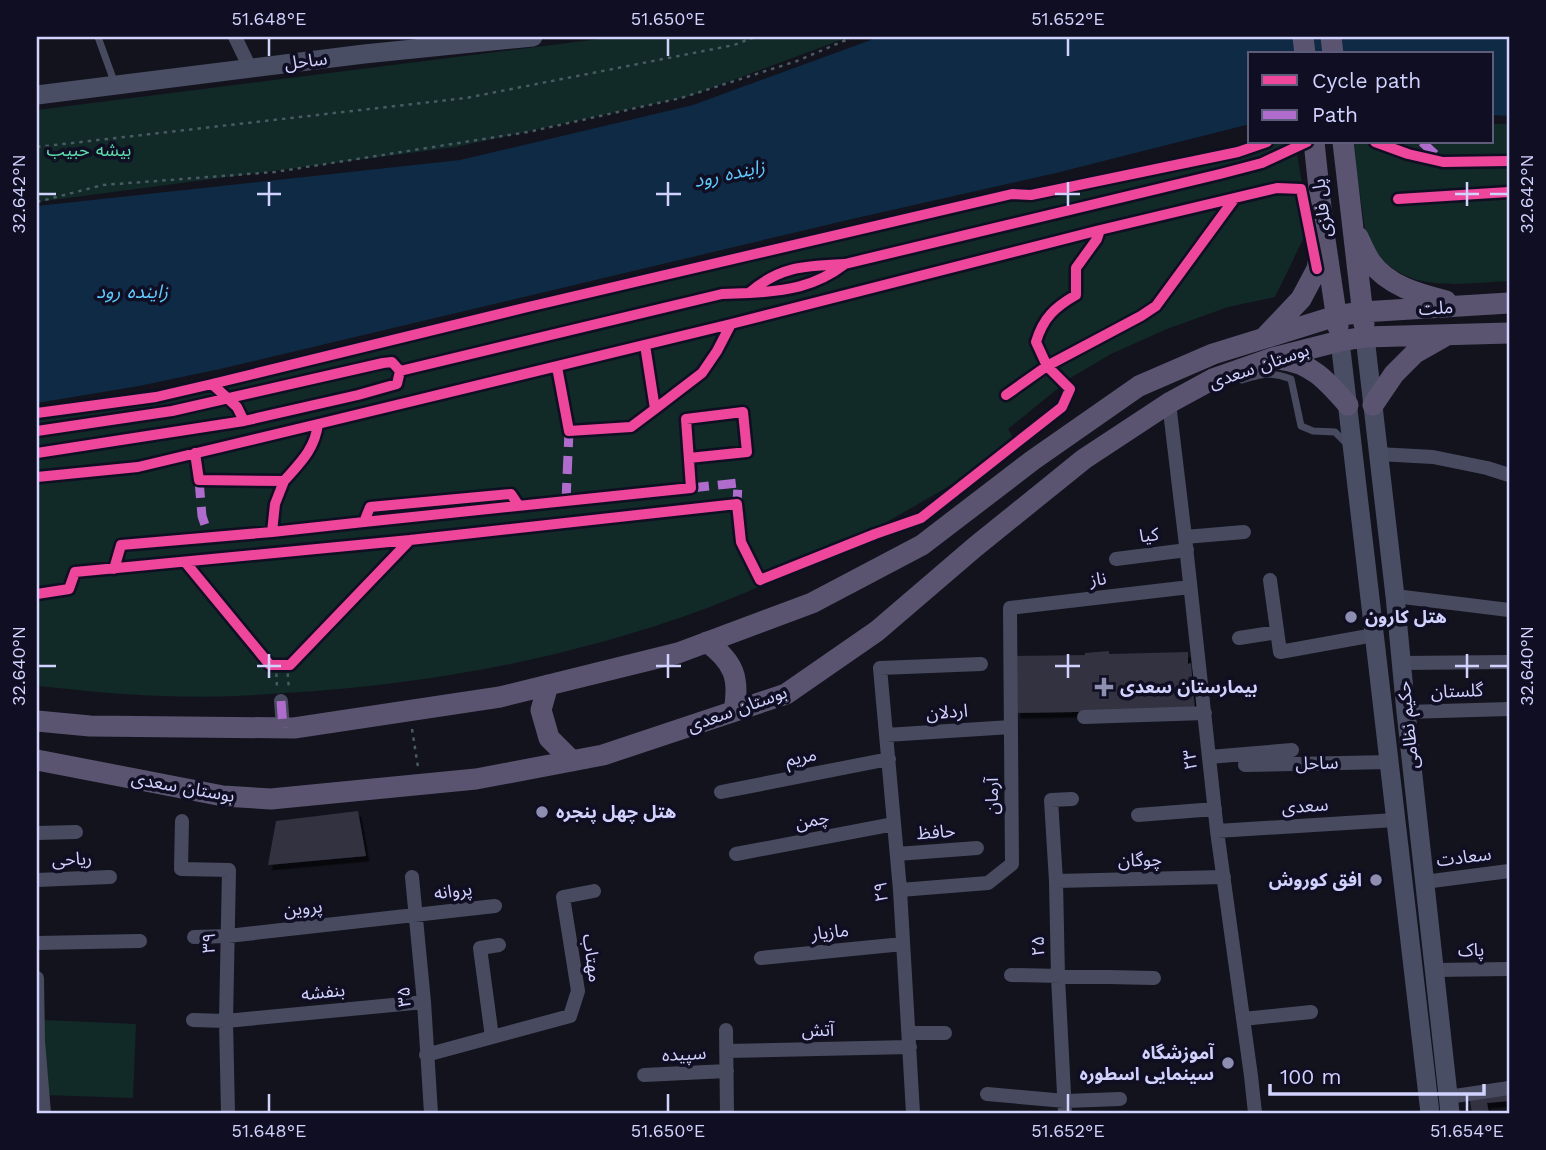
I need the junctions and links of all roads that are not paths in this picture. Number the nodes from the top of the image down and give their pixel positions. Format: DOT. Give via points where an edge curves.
graph roads {
  1 [pos="98,37"];
  2 [pos="235,37"];
  3 [pos="533,37"];
  4 [pos="363,45"];
  5 [pos="250,68"];
  6 [pos="115,85"];
  7 [pos="37,95"];
  8 [pos="1314,144"];
  9 [pos="1343,144"];
  10 [pos="1352,225"];
  11 [pos="1323,226"];
  12 [pos="1509,303"];
  13 [pos="1465,306"];
  14 [pos="1363,312"];
  15 [pos="1336,316"];
  16 [pos="1509,333"];
  17 [pos="1447,335"];
  18 [pos="1265,337"];
  19 [pos="1365,337"];
  20 [pos="1340,341"];
  21 [pos="1273,358"];
  22 [pos="1231,383"];
  23 [pos="1219,386"];
  24 [pos="1174,400"];
  25 [pos="1348,405"];
  26 [pos="1373,405"];
  27 [pos="1378,454"];
  28 [pos="1353,460"];
  29 [pos="1509,475"];
  30 [pos="1244,532"];
  31 [pos="1186,543"];
  32 [pos="1116,559"];
  33 [pos="1270,580"];
  34 [pos="1190,587"];
  35 [pos="1395,596"];
  36 [pos="1010,608"];
  37 [pos="1509,610"];
  38 [pos="1277,632"];
  39 [pos="1374,635"];
  40 [pos="1239,638"];
  41 [pos="707,642"];
  42 [pos="1509,662"];
  43 [pos="1401,663"];
  44 [pos="981,664"];
  45 [pos="548,685"];
  46 [pos="283,696"];
  47 [pos="1509,709"];
  48 [pos="734,711"];
  49 [pos="1406,712"];
  50 [pos="1205,713"];
  51 [pos="1084,717"];
  52 [pos="37,721"];
  53 [pos="1011,727"];
  54 [pos="282,728"];
  55 [pos="886,735"];
  56 [pos="1292,750"];
  57 [pos="1209,757"];
  58 [pos="889,759"];
  59 [pos="37,760"];
  60 [pos="572,761"];
  61 [pos="1389,762"];
  62 [pos="1245,765"];
  63 [pos="721,792"];
  64 [pos="1072,799"];
  65 [pos="1215,808"];
  66 [pos="1138,815"];
  67 [pos="1395,820"];
  68 [pos="182,821"];
  69 [pos="894,824"];
  70 [pos="1217,831"];
  71 [pos="76,832"];
  72 [pos="37,833"];
  73 [pos="977,848"];
  74 [pos="736,854"];
  75 [pos="897,854"];
  76 [pos="1509,871"];
  77 [pos="110,877"];
  78 [pos="412,877"];
  79 [pos="1224,877"];
  80 [pos="37,880"];
  81 [pos="1056,881"];
  82 [pos="1424,882"];
  83 [pos="900,890"];
  84 [pos="594,891"];
  85 [pos="495,906"];
  86 [pos="416,915"];
  87 [pos="228,936"];
  88 [pos="194,937"];
  89 [pos="140,940"];
  90 [pos="37,943"];
  91 [pos="903,944"];
  92 [pos="499,945"];
  93 [pos="761,958"];
  94 [pos="1509,969"];
  95 [pos="1434,970"];
  96 [pos="1011,975"];
  97 [pos="1058,977"];
  98 [pos="37,978"];
  99 [pos="1154,978"];
  100 [pos="424,1002"];
  101 [pos="1311,1012"];
  102 [pos="1243,1019"];
  103 [pos="193,1020"];
  104 [pos="226,1021"];
  105 [pos="726,1030"];
  106 [pos="945,1032"];
  107 [pos="492,1037"];
  108 [pos="910,1040"];
  109 [pos="38,1041"];
  110 [pos="726,1051"];
  111 [pos="426,1055"];
  112 [pos="727,1071"];
  113 [pos="643,1075"];
  114 [pos="1509,1088"];
  115 [pos="987,1094"];
  116 [pos="1120,1099"];
  117 [pos="1449,1105"];
  118 [pos="1065,1107"];
  119 [pos="44,1113"];
  120 [pos="228,1113"];
  121 [pos="431,1113"];
  122 [pos="727,1113"];
  123 [pos="913,1113"];
  124 [pos="1255,1113"];
  125 [pos="1430,1113"];
  1 -- 6 [label="lane"];
  2 -- 5 [label="street"];
  3 -- 4 [label="main road, ساحل"];
  4 -- 5 [label="main road, ساحل"];
  5 -- 6 [label="main road, ساحل"];
  6 -- 7 [label="main road, ساحل"];
  8 -- 11 [label="main road, پل فلزی"];
  9 -- 10 [label="main road, پل فلزی"];
  10 -- 13 [label="main road" via="1371,262 1384,276 1415,293"];
  10 -- 14 [label="main road, پل فلزی"];
  11 -- 15 [label="main road, پل فلزی"];
  11 -- 18 [label="main road" via="1317,269 1301,299"];
  12 -- 13 [label="main road, ملت"];
  13 -- 14 [label="main road, ملت"];
  14 -- 15 [label="main road, ملت"];
  14 -- 19 [label="main road, پل فلزی"];
  15 -- 18 [label="main road, بوستان سعدی"];
  15 -- 20 [label="main road, پل فلزی"];
  16 -- 17 [label="main road, ملت"];
  17 -- 19 [label="main road, ملت"];
  17 -- 26 [label="main road" via="1415,353"];
  18 -- 41 [label="main road, بوستان سعدی" via="1139,386 922,545 812,603"];
  19 -- 20 [label="main road, ملت"];
  19 -- 26 [label="main road, حکیم نظامی"];
  20 -- 21 [label="main road, بوستان سعدی"];
  20 -- 25 [label="main road, حکیم نظامی"];
  21 -- 24 [label="main road, بوستان سعدی" via="1213,379"];
  21 -- 25 [label="main road" via="1310,368"];
  22 -- 28 [label="lane" via="1276,373 1291,379 1301,426 1335,432 1346,442"];
  23 -- 24 [label="lane"];
  24 -- 31 [label="street, ۲۳"];
  24 -- 48 [label="main road, بوستان سعدی" via="1084,458 877,631 786,694"];
  25 -- 28 [label="main road, حکیم نظامی"];
  26 -- 27 [label="main road, حکیم نظامی"];
  27 -- 29 [label="street" via="1433,457"];
  27 -- 35 [label="main road, حکیم نظامی"];
  28 -- 39 [label="main road, حکیم نظامی"];
  30 -- 31 [label="street, کیا"];
  31 -- 32 [label="street, کیا"];
  31 -- 34 [label="street, ۲۳"];
  33 -- 38 [label="street"];
  34 -- 36 [label="street, ناز"];
  34 -- 50 [label="street, ۲۳"];
  35 -- 37 [label="street"];
  35 -- 43 [label="main road, حکیم نظامی"];
  36 -- 53 [label="street, آرمان"];
  38 -- 39 [label="street" via="1280,652"];
  38 -- 40 [label="street"];
  39 -- 61 [label="main road, حکیم نظامی"];
  41 -- 45 [label="main road, بوستان سعدی"];
  41 -- 48 [label="main road" via="732,669 738,690"];
  42 -- 43 [label="street"];
  43 -- 49 [label="main road, حکیم نظامی"];
  44 -- 55 [label="street, ۲۹" via="880,668"];
  45 -- 54 [label="main road, بوستان سعدی" via="500,697"];
  45 -- 60 [label="main road" via="541,710 549,738"];
  46 -- 54 [label="street"];
  47 -- 49 [label="street, گلستان"];
  48 -- 60 [label="main road, بوستان سعدی"];
  49 -- 82 [label="main road, حکیم نظامی"];
  50 -- 51 [label="street"];
  50 -- 57 [label="street, ۲۳"];
  52 -- 54 [label="main road, بوستان سعدی"];
  53 -- 55 [label="street, اردلان"];
  53 -- 83 [label="street, آرمان" via="1012,864 988,883"];
  55 -- 58 [label="street, ۲۹"];
  56 -- 57 [label="street"];
  57 -- 65 [label="street, ۲۳"];
  58 -- 63 [label="street, مریم"];
  58 -- 69 [label="street, ۲۹"];
  59 -- 60 [label="main road, بوستان سعدی" via="223,796 271,799 476,779"];
  61 -- 62 [label="street, ساحل"];
  61 -- 67 [label="main road, حکیم نظامی"];
  64 -- 81 [label="street, ۲۵" via="1051,800"];
  65 -- 66 [label="street"];
  65 -- 70 [label="street, ۲۳"];
  67 -- 70 [label="street, سعدی"];
  67 -- 125 [label="main road, حکیم نظامی"];
  68 -- 87 [label="street, ۳۹" via="181,869 229,870"];
  69 -- 74 [label="street, چمن"];
  69 -- 75 [label="street, ۲۹"];
  70 -- 79 [label="street, ۲۳"];
  71 -- 72 [label="street"];
  73 -- 75 [label="street, حافظ"];
  75 -- 83 [label="street, ۲۹"];
  76 -- 82 [label="street, سعادت"];
  77 -- 80 [label="street, ریاحی"];
  78 -- 86 [label="street, ۳۵"];
  79 -- 81 [label="street, چوگان"];
  79 -- 102 [label="street, ۲۳"];
  81 -- 97 [label="street, ۲۵"];
  82 -- 95 [label="main road, حکیم نظامی"];
  83 -- 91 [label="street, ۲۹"];
  84 -- 107 [label="street, مهتاب" via="564,897 578,992 570,1016"];
  85 -- 86 [label="street, پروانه"];
  86 -- 87 [label="street, پروین"];
  86 -- 100 [label="street, ۳۵"];
  87 -- 88 [label="street, پروین"];
  87 -- 104 [label="street, ۳۹"];
  89 -- 90 [label="street"];
  91 -- 93 [label="street, مازیار"];
  91 -- 108 [label="street, ۲۹"];
  92 -- 107 [label="street" via="480,948"];
  94 -- 95 [label="street, پاک"];
  95 -- 117 [label="main road, حکیم نظامی"];
  96 -- 97 [label="street"];
  97 -- 99 [label="street"];
  97 -- 118 [label="street, ۲۵"];
  98 -- 109 [label="street"];
  100 -- 104 [label="street, بنفشه"];
  100 -- 111 [label="street, ۳۵"];
  101 -- 102 [label="street"];
  102 -- 124 [label="street, ۲۳"];
  103 -- 104 [label="street, بنفشه"];
  104 -- 120 [label="street, ۳۹"];
  105 -- 110 [label="street"];
  106 -- 108 [label="street, آتش"];
  107 -- 111 [label="street, مهتاب"];
  108 -- 110 [label="street, آتش"];
  108 -- 123 [label="street, ۲۹"];
  109 -- 119 [label="street"];
  110 -- 112 [label="street"];
  111 -- 121 [label="street, ۳۵"];
  112 -- 113 [label="street, سپیده"];
  112 -- 122 [label="street"];
  114 -- 117 [label="street"];
  115 -- 118 [label="street"];
  116 -- 118 [label="street"];
}
